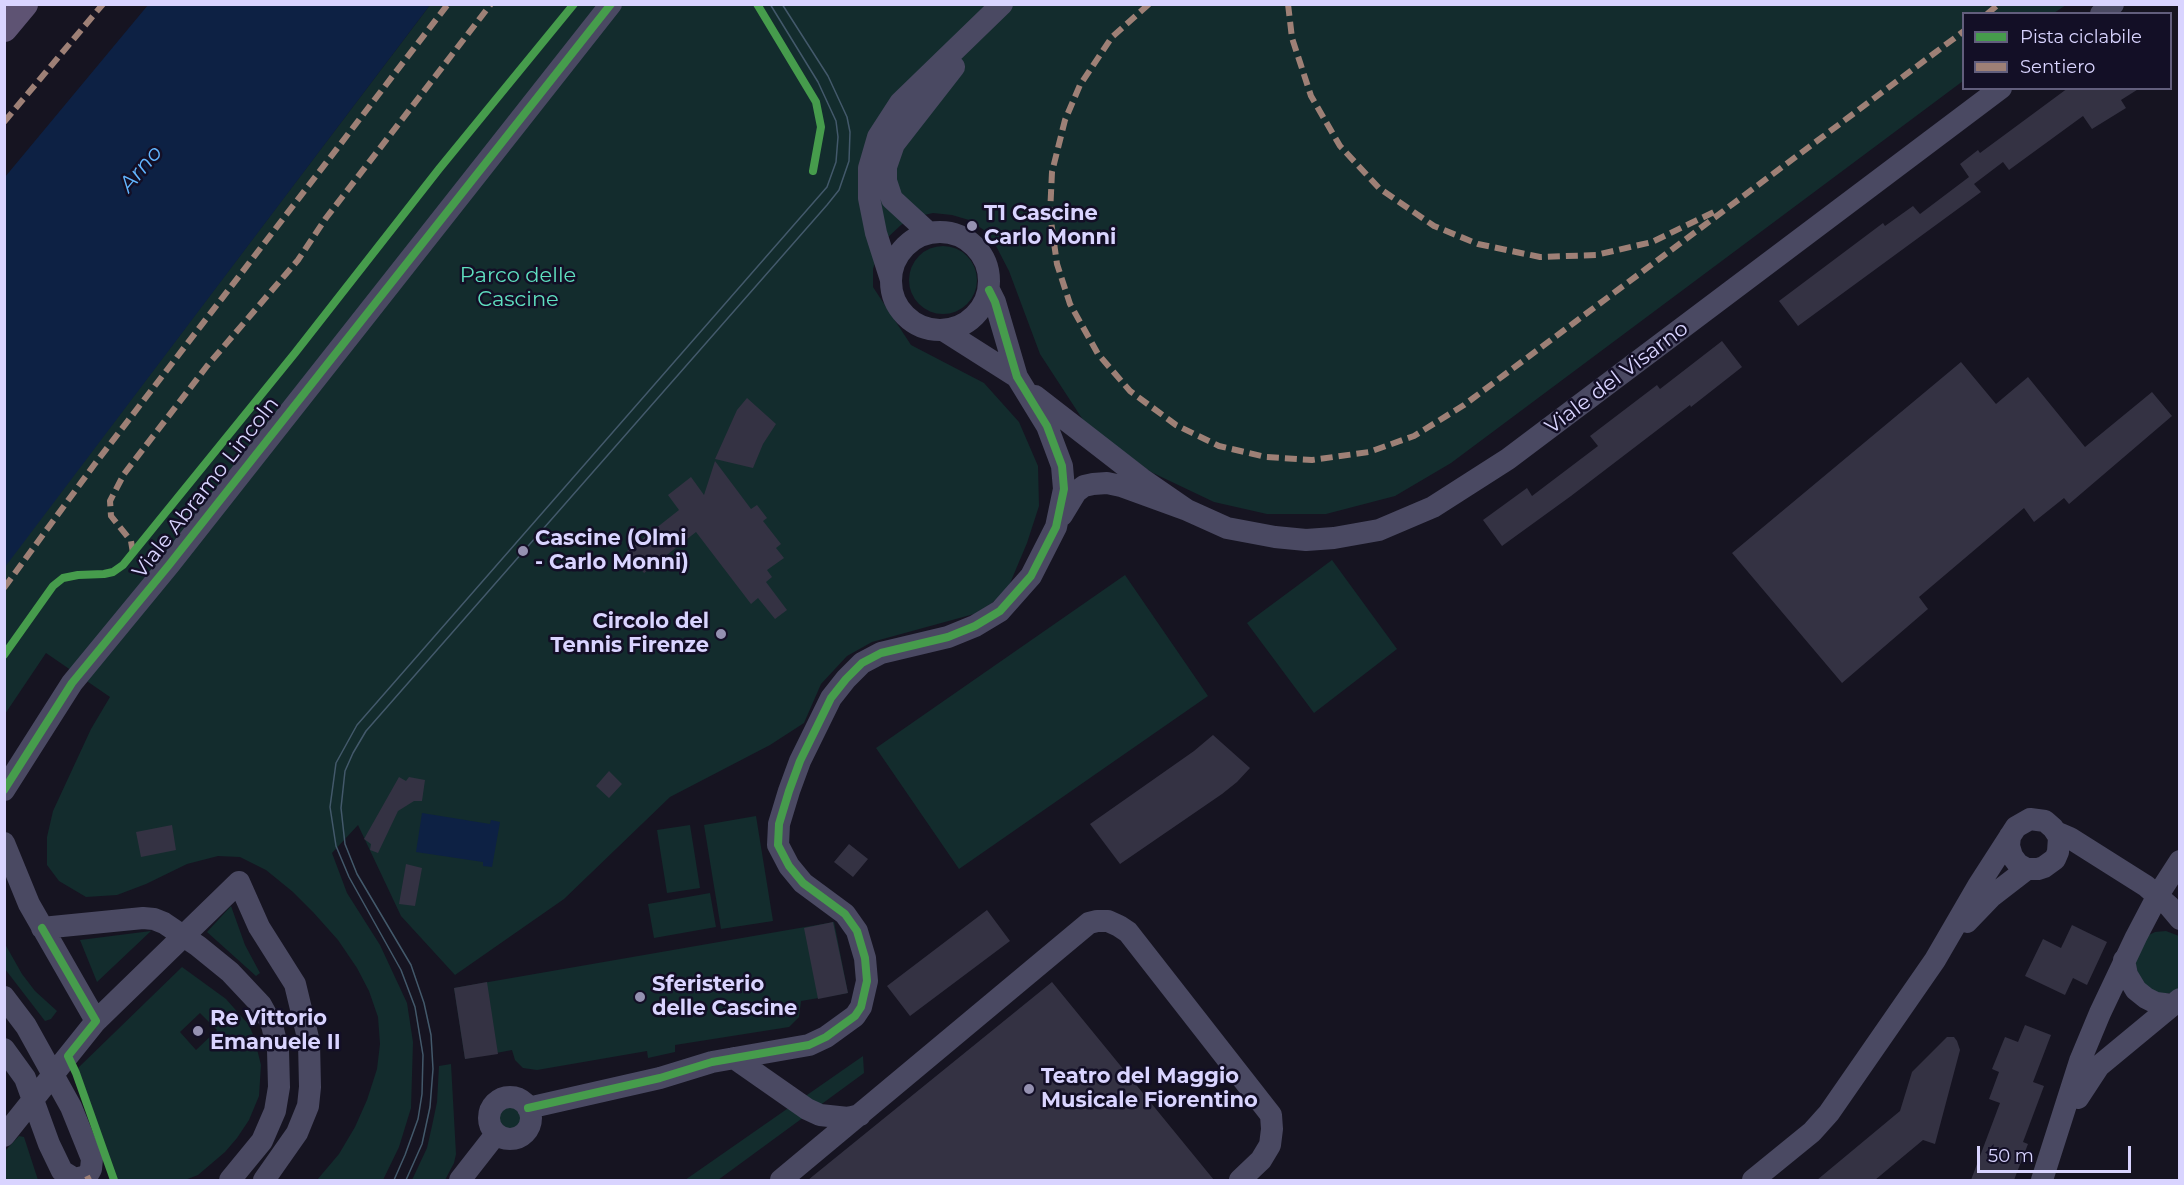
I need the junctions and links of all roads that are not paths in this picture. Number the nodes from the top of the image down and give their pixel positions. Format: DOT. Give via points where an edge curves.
graph roads {
  1 [pos="24,4"];
  2 [pos="611,4"];
  3 [pos="1002,4"];
  4 [pos="4,28"];
  5 [pos="1998,90"];
  6 [pos="929,233"];
  7 [pos="891,280"];
  8 [pos="989,290"];
  9 [pos="943,330"];
  10 [pos="1021,382"];
  11 [pos="1187,510"];
  12 [pos="1056,527"];
  13 [pos="4,790"];
  14 [pos="2056,832"];
  15 [pos="2010,836"];
  16 [pos="4,843"];
  17 [pos="2098,858"];
  18 [pos="2055,859"];
  19 [pos="2180,861"];
  20 [pos="2027,869"];
  21 [pos="2158,895"];
  22 [pos="2180,919"];
  23 [pos="42,928"];
  24 [pos="184,935"];
  25 [pos="1935,960"];
  26 [pos="2124,960"];
  27 [pos="4,997"];
  28 [pos="2176,1002"];
  29 [pos="96,1021"];
  30 [pos="4,1049"];
  31 [pos="734,1058"];
  32 [pos="54,1074"];
  33 [pos="34,1099"];
  34 [pos="528,1108"];
  35 [pos="860,1116"];
  36 [pos="496,1134"];
  37 [pos="4,1136"];
  38 [pos="2055,1142"];
  39 [pos="88,1178"];
  40 [pos="231,1180"];
  41 [pos="264,1180"];
  42 [pos="460,1180"];
  43 [pos="781,1180"];
  44 [pos="1240,1180"];
  45 [pos="1753,1180"];
  46 [pos="2042,1180"];
  1 -- 4 [label="main road"];
  2 -- 13 [label="street, Viale Abramo Lincoln" via="72,683"];
  3 -- 6 [label="street" via="900,135 889,155 885,176 892,199"];
  3 -- 7 [label="street" via="900,103 878,137 869,168 868,198"];
  5 -- 11 [label="street, Viale del Visarno" via="1508,459 1433,507 1379,530 1306,540 1227,528"];
  6 -- 7 [label="street" via="916,237 902,250"];
  6 -- 8 [label="street" via="959,234 976,246 987,264"];
  7 -- 9 [label="street" via="896,302 910,320 922,327"];
  8 -- 9 [label="street" via="972,319"];
  8 -- 10 [label="street, Viale del Visarno"];
  9 -- 10 [label="street, Viale del Visarno"];
  10 -- 11 [label="street, Viale del Visarno"];
  10 -- 12 [label="street, Viale del Visarno" via="1047,426 1062,466 1064,489"];
  11 -- 12 [label="street, Viale del Visarno" via="1121,486 1093,484 1076,492"];
  12 -- 31 [label="street, Viale del Visarno" via="1031,576 988,619 948,637 893,649 862,663 831,698 800,761 777,835 781,853 803,883 837,907 857,931 865,958 865,996 855,1016 826,1037 809,1045"];
  14 -- 15 [label="street" via="2045,822 2030,819 2016,826"];
  14 -- 17 [label="street"];
  14 -- 18 [label="street" via="2060,845"];
  15 -- 20 [label="street" via="2012,856"];
  15 -- 25 [label="street"];
  16 -- 23 [label="street"];
  17 -- 18 [label="street"];
  17 -- 21 [label="street"];
  18 -- 20 [label="street" via="2044,867"];
  19 -- 21 [label="street"];
  20 -- 25 [label="street" via="1983,904"];
  21 -- 22 [label="street"];
  21 -- 26 [label="street"];
  23 -- 24 [label="street" via="147,918"];
  23 -- 29 [label="street"];
  24 -- 29 [label="street"];
  24 -- 40 [label="street" via="250,992 267,1014 278,1050 279,1087 271,1123"];
  24 -- 41 [label="street" via="239,882 259,927 295,984 309,1042 308,1106 297,1133"];
  25 -- 45 [label="street" via="1829,1113 1812,1132"];
  26 -- 28 [label="street" via="2136,990 2156,1002"];
  26 -- 38 [label="street" via="2080,1061"];
  27 -- 32 [label="street" via="27,1026"];
  28 -- 38 [label="street" via="2094,1072"];
  29 -- 32 [label="street"];
  30 -- 33 [label="street" via="25,1078"];
  31 -- 34 [label="street, Viale del Visarno"];
  31 -- 35 [label="street" via="814,1112 835,1118"];
  32 -- 33 [label="street"];
  32 -- 39 [label="street" via="92,1159"];
  33 -- 37 [label="street"];
  33 -- 39 [label="street" via="62,1171 75,1179"];
  34 -- 36 [label="street" via="530,1122 523,1134 510,1139"];
  34 -- 36 [label="street" via="513,1097 495,1103 489,1115"];
  35 -- 43 [label="street"];
  35 -- 44 [label="street" via="1089,923 1108,921 1137,942 1271,1115 1270,1145"];
  36 -- 42 [label="street"];
  38 -- 46 [label="street"];
}
